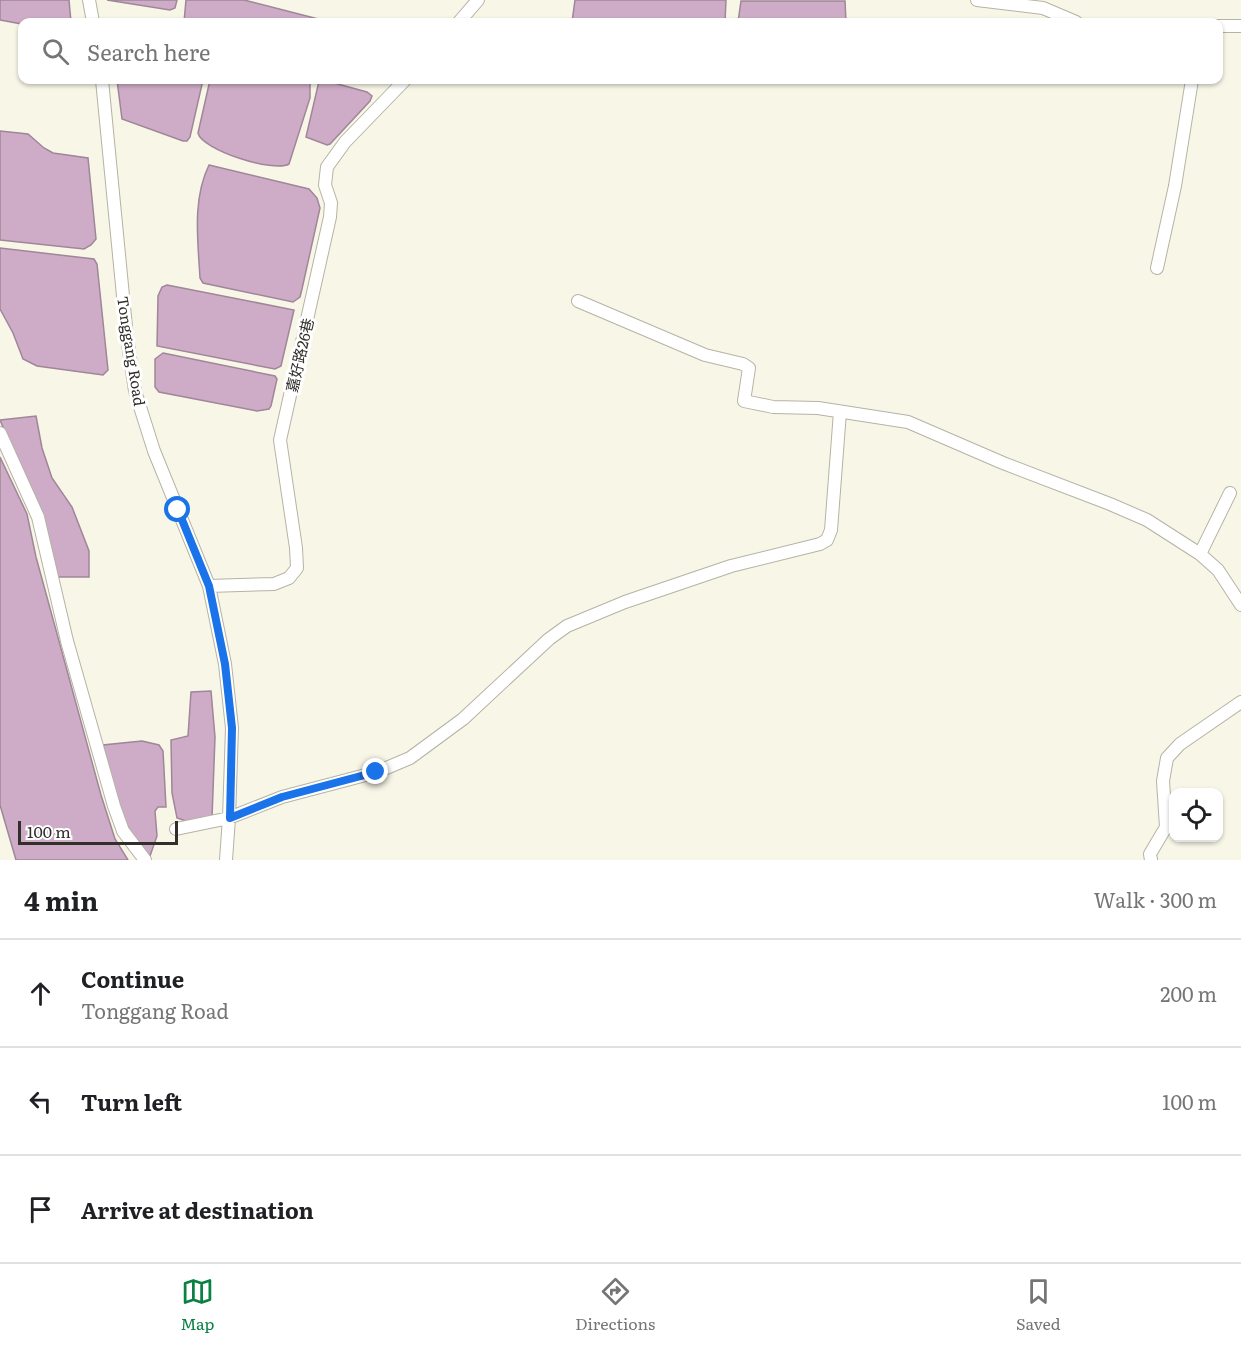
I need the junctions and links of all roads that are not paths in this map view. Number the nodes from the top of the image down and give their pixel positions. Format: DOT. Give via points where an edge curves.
graph roads {
  1 [pos="89,0"];
  2 [pos="478,0"];
  3 [pos="977,0"];
  4 [pos="1045,4"];
  5 [pos="92,18"];
  6 [pos="462,18"];
  7 [pos="1069,18"];
  8 [pos="1223,26"];
  9 [pos="1241,26"];
  10 [pos="102,84"];
  11 [pos="401,84"];
  12 [pos="1191,84"];
  13 [pos="1157,268"];
  14 [pos="578,301"];
  15 [pos="840,412"];
  16 [pos="0,433"];
  17 [pos="1230,493"];
  18 [pos="1200,554"];
  19 [pos="209,586"];
  20 [pos="1241,604"];
  21 [pos="1241,702"];
  22 [pos="230,818"];
  23 [pos="176,829"];
  24 [pos="146,860"];
  25 [pos="226,860"];
  26 [pos="1151,860"];
  1 -- 5 [label="street"];
  2 -- 6 [label="street"];
  3 -- 4 [label="street"];
  4 -- 7 [label="street"];
  8 -- 9 [label="street"];
  10 -- 19 [label="street, Tonggang Road" via="135,391 154,452"];
  11 -- 19 [label="street, 嘉好路26巷" via="345,142 327,167 325,185 331,203 330,217 280,440 297,568 289,578 274,584"];
  12 -- 13 [label="street"];
  14 -- 15 [label="street" via="705,355 749,368 744,401"];
  15 -- 18 [label="street" via="908,422 1147,520"];
  15 -- 22 [label="street" via="827,540 731,566 567,626 463,719 410,758 367,775 282,797"];
  16 -- 24 [label="street" via="38,517 114,806 123,831"];
  17 -- 18 [label="street"];
  18 -- 20 [label="street" via="1218,570"];
  19 -- 22 [label="street, Tonggang Road" via="225,664 232,728"];
  21 -- 26 [label="street" via="1180,744 1167,758 1163,781 1166,827 1150,854"];
  22 -- 23 [label="street"];
  22 -- 25 [label="street, Tonggang Road"];
}
